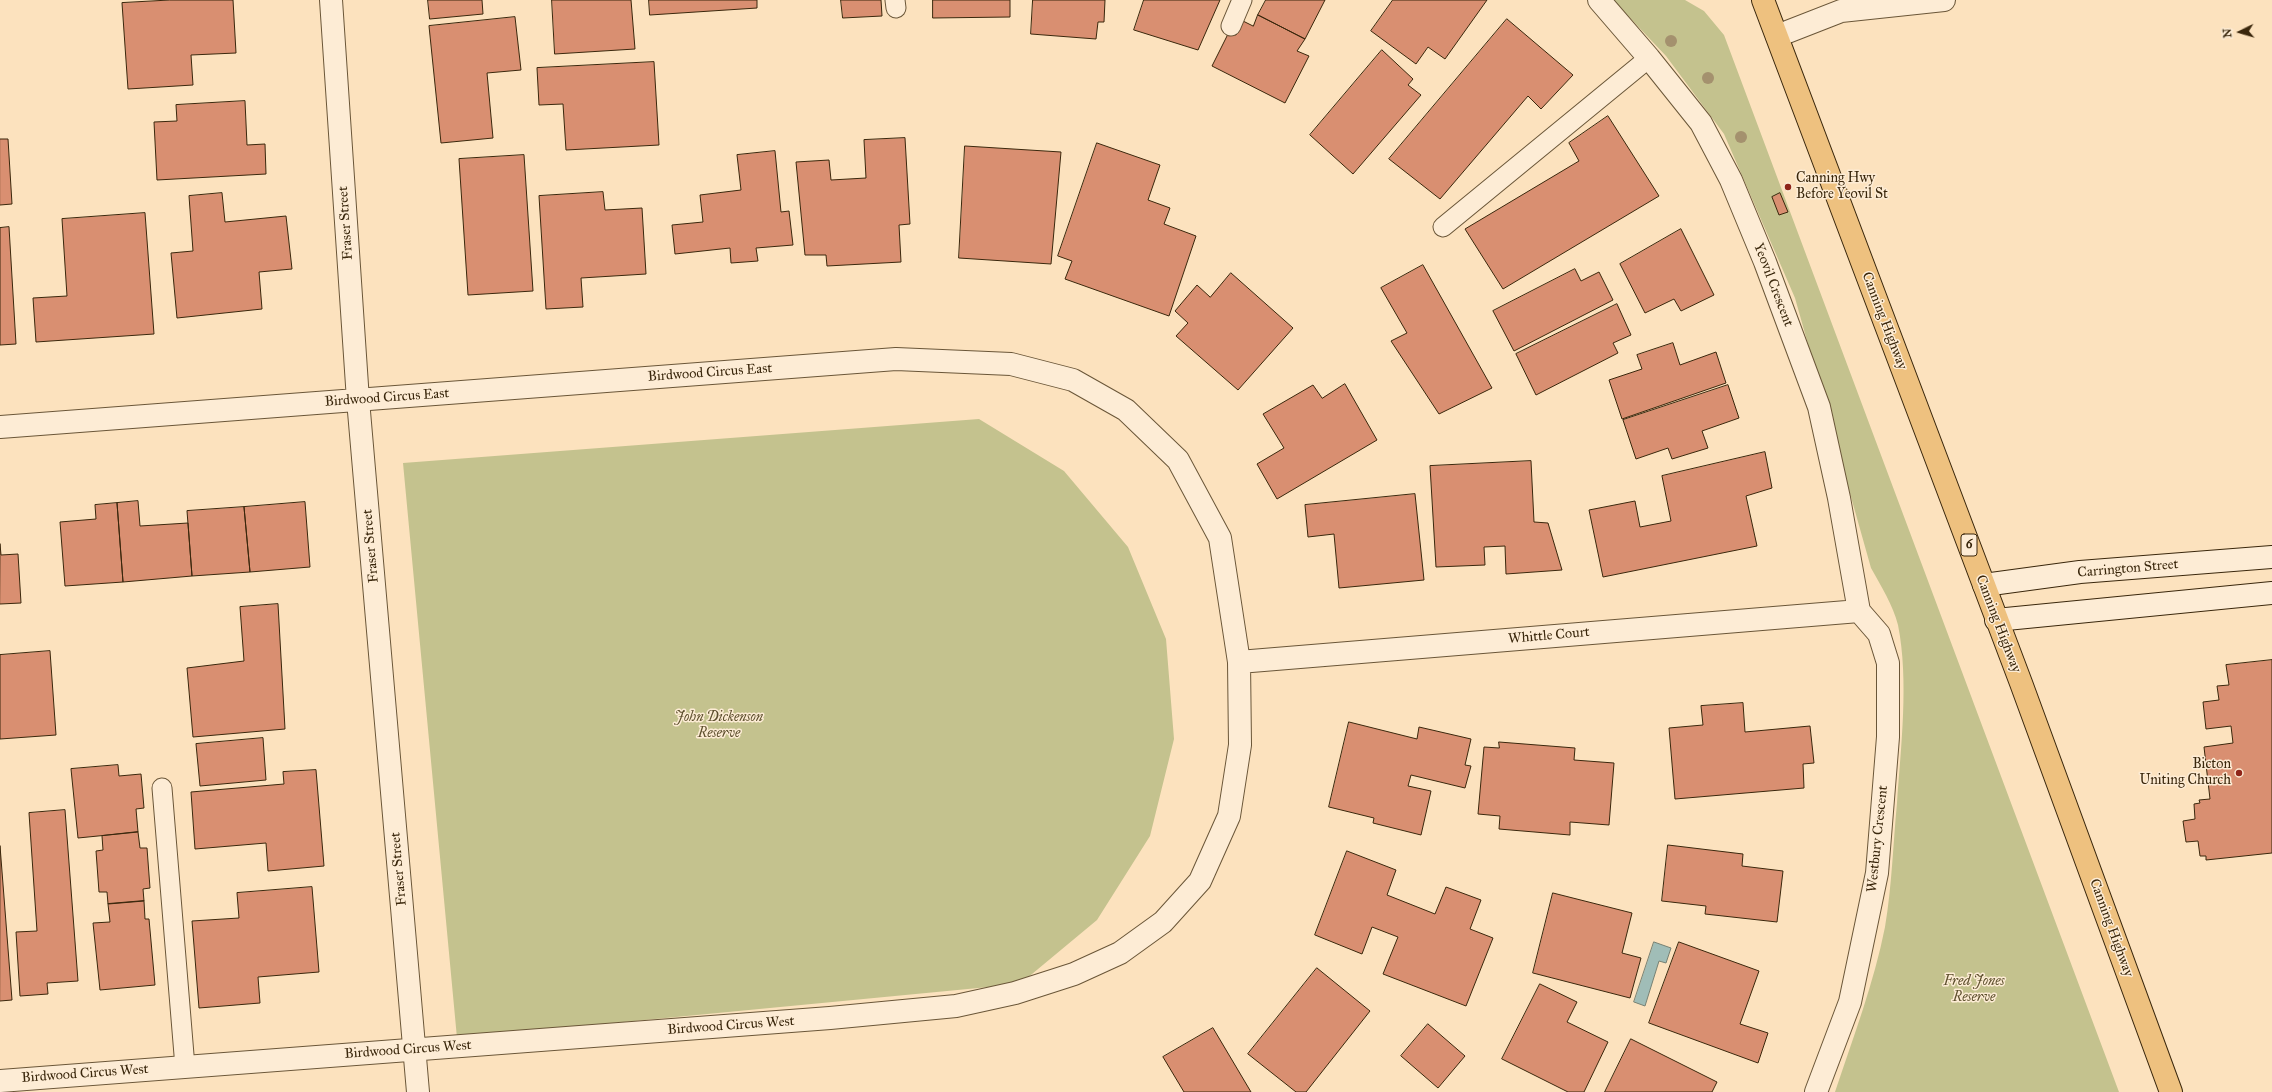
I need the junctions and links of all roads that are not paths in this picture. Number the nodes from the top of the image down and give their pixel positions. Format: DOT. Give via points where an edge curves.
graph roads {
  1 [pos="332,0"];
  2 [pos="1242,0"];
  3 [pos="1598,0"];
  4 [pos="1764,0"];
  5 [pos="1944,0"];
  6 [pos="1231,26"];
  7 [pos="1777,36"];
  8 [pos="1649,58"];
  9 [pos="1443,227"];
  10 [pos="358,400"];
  11 [pos="0,427"];
  12 [pos="2272,557"];
  13 [pos="1984,585"];
  14 [pos="2272,593"];
  15 [pos="1859,611"];
  16 [pos="1996,620"];
  17 [pos="1239,662"];
  18 [pos="162,788"];
  19 [pos="415,1050"];
  20 [pos="185,1067"];
  21 [pos="0,1081"];
  22 [pos="418,1092"];
  23 [pos="1816,1092"];
  24 [pos="2171,1092"];
  1 -- 10 [label="street, Fraser Street"];
  2 -- 6 [label="lane"];
  3 -- 8 [label="street, Yeovil Crescent"];
  4 -- 7 [label="highway, Canning Highway / 6"];
  5 -- 7 [label="street" via="1841,11"];
  7 -- 13 [label="highway, Canning Highway / 6"];
  8 -- 9 [label="lane"];
  8 -- 15 [label="street, Yeovil Crescent" via="1702,123 1766,262 1819,407 1839,498"];
  10 -- 11 [label="street, Birdwood Circus East"];
  10 -- 17 [label="street, Birdwood Circus East" via="896,359 1011,364 1073,380 1126,410 1178,460 1220,538"];
  10 -- 19 [label="street, Fraser Street"];
  12 -- 13 [label="street, Carrington Street" via="2080,572"];
  13 -- 16 [label="highway, Canning Highway / 6"];
  14 -- 16 [label="street"];
  15 -- 17 [label="street, Whittle Court"];
  15 -- 23 [label="street, Westbury Crescent" via="1880,634 1888,664 1888,737 1877,873 1850,1002"];
  16 -- 24 [label="highway, Canning Highway / 6"];
  17 -- 19 [label="street, Birdwood Circus West" via="1240,745 1229,816 1200,881 1162,922 1114,956 1074,974 1015,993 956,1006"];
  18 -- 20 [label="lane"];
  19 -- 20 [label="street, Birdwood Circus West"];
  19 -- 22 [label="street, Fraser Street"];
  20 -- 21 [label="street, Birdwood Circus West"];
}
